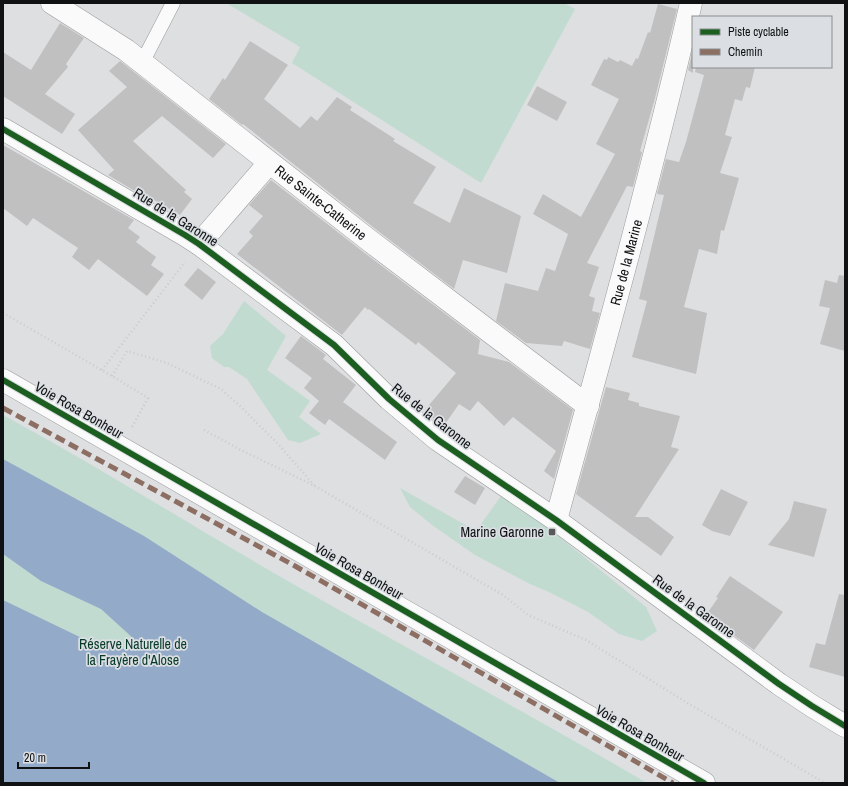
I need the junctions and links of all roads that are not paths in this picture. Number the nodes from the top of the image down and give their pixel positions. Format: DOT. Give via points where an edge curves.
graph roads {
  1 [pos="52,3"];
  2 [pos="173,3"];
  3 [pos="691,3"];
  4 [pos="142,63"];
  5 [pos="3,129"];
  6 [pos="269,163"];
  7 [pos="199,244"];
  8 [pos="3,380"];
  9 [pos="588,406"];
  10 [pos="556,520"];
  11 [pos="845,726"];
  12 [pos="704,783"];
  1 -- 4 [label="street, Rue Sainte-Catherine"];
  2 -- 4 [label="lane"];
  3 -- 9 [label="street, Rue de la Marine"];
  4 -- 6 [label="street, Rue Sainte-Catherine"];
  5 -- 7 [label="street, Rue de la Garonne"];
  6 -- 7 [label="street"];
  6 -- 9 [label="street, Rue Sainte-Catherine"];
  7 -- 10 [label="street, Rue de la Garonne" via="334,345 389,399 438,440"];
  8 -- 12 [label="street, Voie Rosa Bonheur"];
  9 -- 10 [label="street, Rue de la Marine"];
  10 -- 11 [label="street, Rue de la Garonne" via="779,684"];
}
